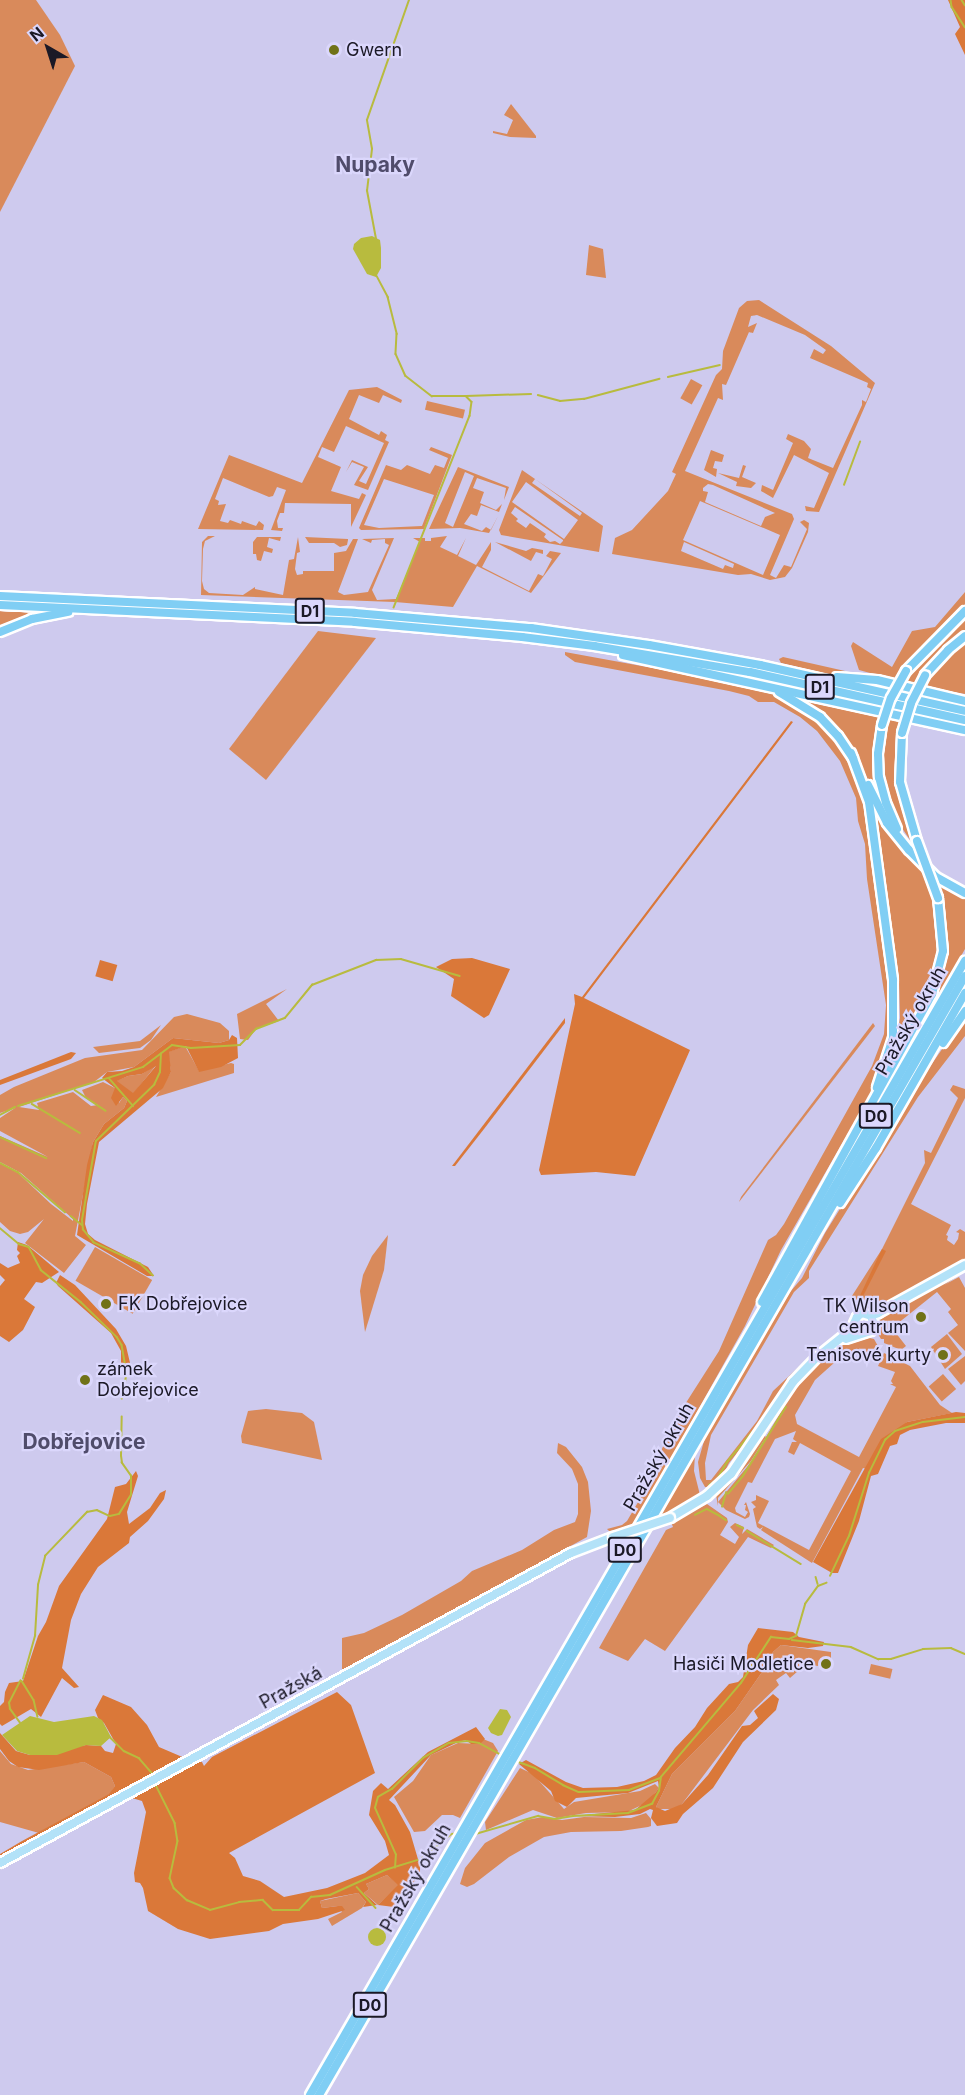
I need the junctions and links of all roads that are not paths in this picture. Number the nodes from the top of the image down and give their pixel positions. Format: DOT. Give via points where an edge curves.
graph roads {
  1 [pos="0,594"];
  2 [pos="0,605"];
  3 [pos="85,610"];
  4 [pos="965,611"];
  5 [pos="0,632"];
  6 [pos="965,636"];
  7 [pos="594,646"];
  8 [pos="807,675"];
  9 [pos="756,684"];
  10 [pos="938,695"];
  11 [pos="965,696"];
  12 [pos="965,701"];
  13 [pos="965,711"];
  14 [pos="965,720"];
  15 [pos="965,730"];
  16 [pos="851,753"];
  17 [pos="921,862"];
  18 [pos="965,893"];
  19 [pos="965,961"];
  20 [pos="965,976"];
  21 [pos="965,993"];
  22 [pos="965,1011"];
  23 [pos="902,1103"];
  24 [pos="859,1128"];
  25 [pos="805,1253"];
  26 [pos="965,1265"];
  27 [pos="873,1319"];
  28 [pos="854,1326"];
  29 [pos="861,1333"];
  30 [pos="744,1344"];
  31 [pos="822,1353"];
  32 [pos="512,1752"];
  33 [pos="0,1863"];
  34 [pos="437,1884"];
  35 [pos="310,2095"];
  36 [pos="319,2095"];
  1 -- 8 [label="highway, D1" via="484,623 649,645"];
  2 -- 3 [label="highway, D1"];
  3 -- 5 [label="highway" via="32,619"];
  3 -- 7 [label="highway, D1" via="396,625"];
  4 -- 17 [label="highway, bridge" via="906,671 882,725 878,754 882,793 896,827"];
  6 -- 24 [label="highway, bridge" via="925,675 902,733 900,782 938,898 944,937 938,979 915,1029"];
  7 -- 9 [label="highway" via="636,659"];
  7 -- 14 [label="highway, D1" via="769,676"];
  8 -- 10 [label="highway" via="869,679"];
  8 -- 13 [label="highway, D1"];
  9 -- 15 [label="highway"];
  9 -- 16 [label="highway" via="813,711"];
  10 -- 11 [label="highway"];
  10 -- 12 [label="highway"];
  16 -- 17 [label="highway" via="887,823"];
  16 -- 24 [label="highway" via="871,817 895,1005 886,1064"];
  17 -- 18 [label="highway" via="943,882"];
  19 -- 30 [label="highway, Pražský okruh / D0"];
  20 -- 25 [label="highway, Pražský okruh / D0"];
  21 -- 23 [label="highway"];
  22 -- 23 [label="highway"];
  23 -- 25 [label="highway, D0" via="861,1172"];
  24 -- 30 [label="highway" via="771,1283"];
  25 -- 32 [label="highway, Pražský okruh / D0"];
  26 -- 27 [label="main road"];
  27 -- 28 [label="main road" via="859,1315"];
  27 -- 29 [label="main road" via="871,1331"];
  28 -- 29 [label="main road"];
  28 -- 31 [label="main road"];
  29 -- 31 [label="main road"];
  30 -- 32 [label="highway, Pražský okruh / D0"];
  31 -- 33 [label="main road, Pražská, bridge" via="793,1382 731,1474 707,1496 670,1518 571,1553"];
  32 -- 34 [label="highway, Pražský okruh / D0"];
  34 -- 35 [label="highway, Pražský okruh / D0"];
  34 -- 36 [label="highway, Pražský okruh / D0"];
}
